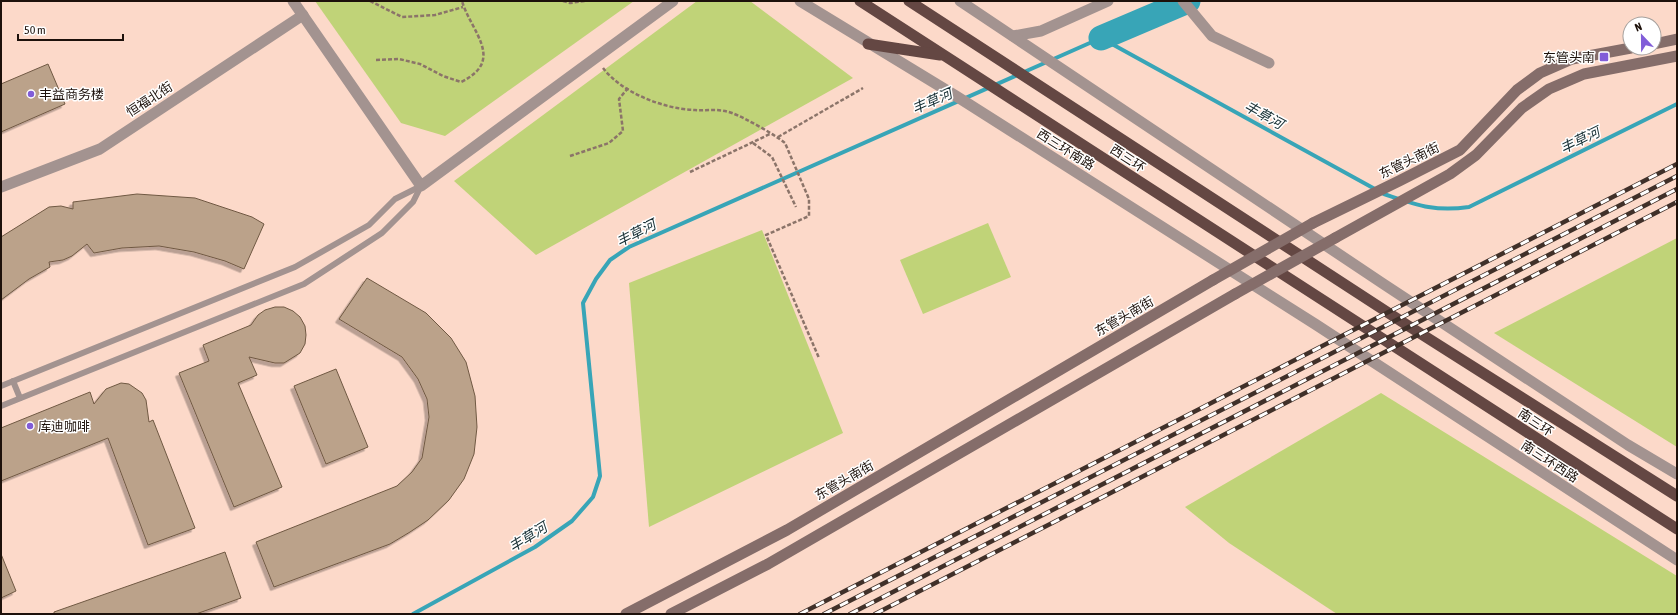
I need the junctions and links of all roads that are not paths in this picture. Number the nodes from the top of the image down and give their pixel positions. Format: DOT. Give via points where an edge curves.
graph roads {
  1 [pos="293,1"];
  2 [pos="673,1"];
  3 [pos="800,1"];
  4 [pos="860,1"];
  5 [pos="911,1"];
  6 [pos="960,1"];
  7 [pos="1108,1"];
  8 [pos="1183,1"];
  9 [pos="303,15"];
  10 [pos="1013,36"];
  11 [pos="1677,39"];
  12 [pos="1662,42"];
  13 [pos="868,44"];
  14 [pos="1622,50"];
  15 [pos="944,56"];
  16 [pos="1677,56"];
  17 [pos="1269,63"];
  18 [pos="420,186"];
  19 [pos="1,187"];
  20 [pos="1407,325"];
  21 [pos="1381,338"];
  22 [pos="13,381"];
  23 [pos="1409,385"];
  24 [pos="1,386"];
  25 [pos="20,398"];
  26 [pos="1,406"];
  27 [pos="1677,474"];
  28 [pos="1677,496"];
  29 [pos="1677,529"];
  30 [pos="1677,560"];
  31 [pos="626,614"];
  32 [pos="671,614"];
  1 -- 9 [label="street"];
  2 -- 18 [label="street"];
  3 -- 13 [label="street, 西三环南路"];
  4 -- 15 [label="highway, 西三环"];
  5 -- 20 [label="highway, 西三环"];
  6 -- 10 [label="street"];
  7 -- 10 [label="street" via="1041,32"];
  8 -- 17 [label="street" via="1212,36"];
  9 -- 18 [label="street"];
  9 -- 19 [label="street, 恒福北街" via="100,148"];
  10 -- 27 [label="street" via="1382,283 1628,445"];
  11 -- 12 [label="main road"];
  13 -- 15 [label="highway"];
  13 -- 23 [label="street, 西三环南路" via="956,96"];
  14 -- 31 [label="main road, 东管头南街, bridge" via="1572,59 1540,73 1517,90 1460,150 1313,223 787,530"];
  15 -- 21 [label="highway, 西三环"];
  16 -- 32 [label="main road, bridge" via="1584,74 1549,89 1522,108 1476,155 1450,174 1235,294 768,564"];
  18 -- 22 [label="lane" via="395,199 369,225 295,267"];
  18 -- 25 [label="lane" via="413,202 382,233 304,284"];
  20 -- 28 [label="highway, 南三环"];
  21 -- 29 [label="highway, 南三环"];
  22 -- 24 [label="lane"];
  22 -- 25 [label="lane"];
  23 -- 30 [label="street, 南三环西路"];
  25 -- 26 [label="lane"];
}
